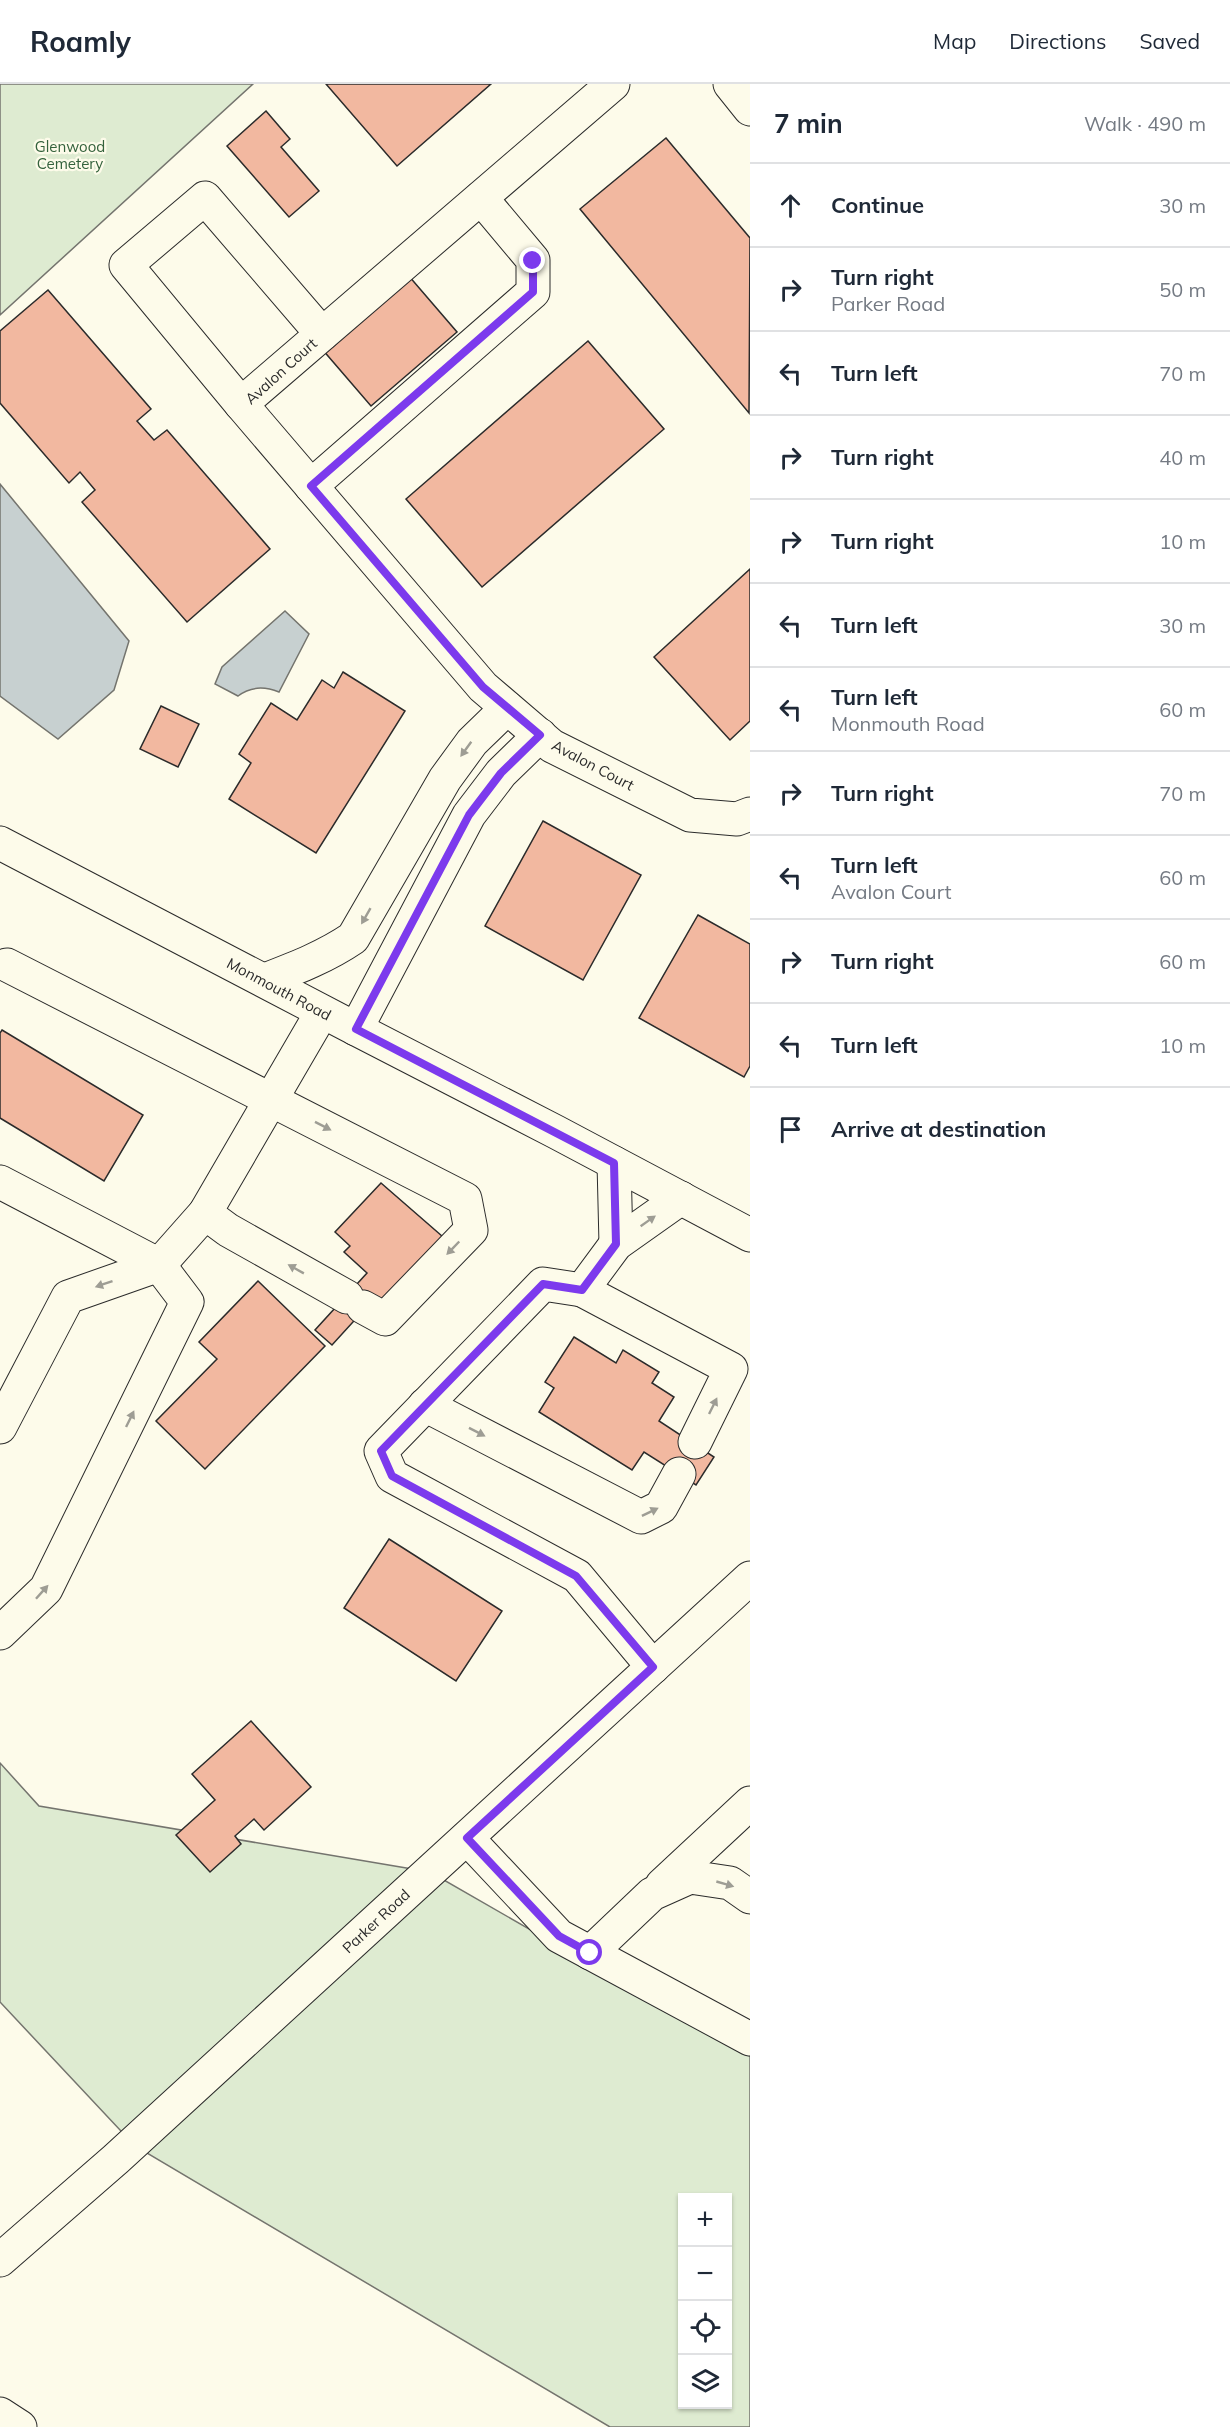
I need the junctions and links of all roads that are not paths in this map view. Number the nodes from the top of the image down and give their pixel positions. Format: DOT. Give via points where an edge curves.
graph roads {
  1 [pos="614,84"];
  2 [pos="730,84"];
  3 [pos="750,109"];
  4 [pos="482,198"];
  5 [pos="322,334"];
  6 [pos="242,404"];
  7 [pos="311,486"];
  8 [pos="507,708"];
  9 [pos="540,735"];
  10 [pos="750,814"];
  11 [pos="0,843"];
  12 [pos="6,964"];
  13 [pos="265,980"];
  14 [pos="322,1012"];
  15 [pos="356,1029"];
  16 [pos="272,1099"];
  17 [pos="614,1163"];
  18 [pos="0,1182"];
  19 [pos="681,1198"];
  20 [pos="205,1213"];
  21 [pos="750,1235"];
  22 [pos="616,1244"];
  23 [pos="159,1265"];
  24 [pos="582,1290"];
  25 [pos="425,1405"];
  26 [pos="0,1427"];
  27 [pos="695,1442"];
  28 [pos="679,1474"];
  29 [pos="750,1578"];
  30 [pos="0,1633"];
  31 [pos="653,1667"];
  32 [pos="750,1803"];
  33 [pos="467,1838"];
  34 [pos="652,1894"];
  35 [pos="750,1897"];
  36 [pos="590,1953"];
  37 [pos="749,2037"];
  38 [pos="0,2260"];
  39 [pos="0,2414"];
  40 [pos="20,2427"];
  1 -- 4 [label="street, Avalon Court"];
  2 -- 3 [label="street"];
  4 -- 5 [label="street, Avalon Court"];
  4 -- 7 [label="street" via="533,261 533,292"];
  5 -- 6 [label="street, Avalon Court"];
  5 -- 6 [label="street" via="205,198 126,265"];
  6 -- 7 [label="street, Avalon Court"];
  7 -- 8 [label="street, Avalon Court" via="483,687"];
  8 -- 9 [label="street, Avalon Court"];
  8 -- 13 [label="street, one-way" via="472,742 445,779 353,938 319,959"];
  9 -- 10 [label="street, Avalon Court" via="552,746 690,815 737,819"];
  9 -- 15 [label="street" via="501,773 469,815"];
  11 -- 13 [label="street, Monmouth Road"];
  12 -- 16 [label="street"];
  13 -- 14 [label="street, Monmouth Road"];
  14 -- 15 [label="street, Monmouth Road"];
  14 -- 16 [label="street"];
  15 -- 17 [label="street, Monmouth Road"];
  16 -- 20 [label="street"];
  16 -- 20 [label="street, one-way" via="465,1199 471,1230 385,1318 228,1230"];
  17 -- 19 [label="street, Monmouth Road"];
  17 -- 22 [label="street"];
  18 -- 23 [label="street"];
  19 -- 21 [label="street, Monmouth Road"];
  22 -- 19 [label="street, one-way"];
  20 -- 23 [label="street"];
  22 -- 24 [label="street"];
  23 -- 26 [label="street, one-way" via="68,1297"];
  30 -- 23 [label="street, one-way" via="46,1589 187,1302"];
  24 -- 25 [label="street" via="543,1284"];
  27 -- 24 [label="street, one-way" via="731,1369"];
  25 -- 28 [label="street, one-way" via="641,1517 661,1507"];
  25 -- 31 [label="street" via="381,1451 392,1476 576,1576"];
  29 -- 31 [label="street, Parker Road"];
  31 -- 33 [label="street, Parker Road"];
  32 -- 34 [label="street"];
  33 -- 36 [label="street" via="559,1936"];
  33 -- 38 [label="street, Parker Road"];
  34 -- 35 [label="street, one-way" via="690,1877 730,1883"];
  34 -- 36 [label="street"];
  36 -- 37 [label="street"];
  39 -- 40 [label="street"];
}
